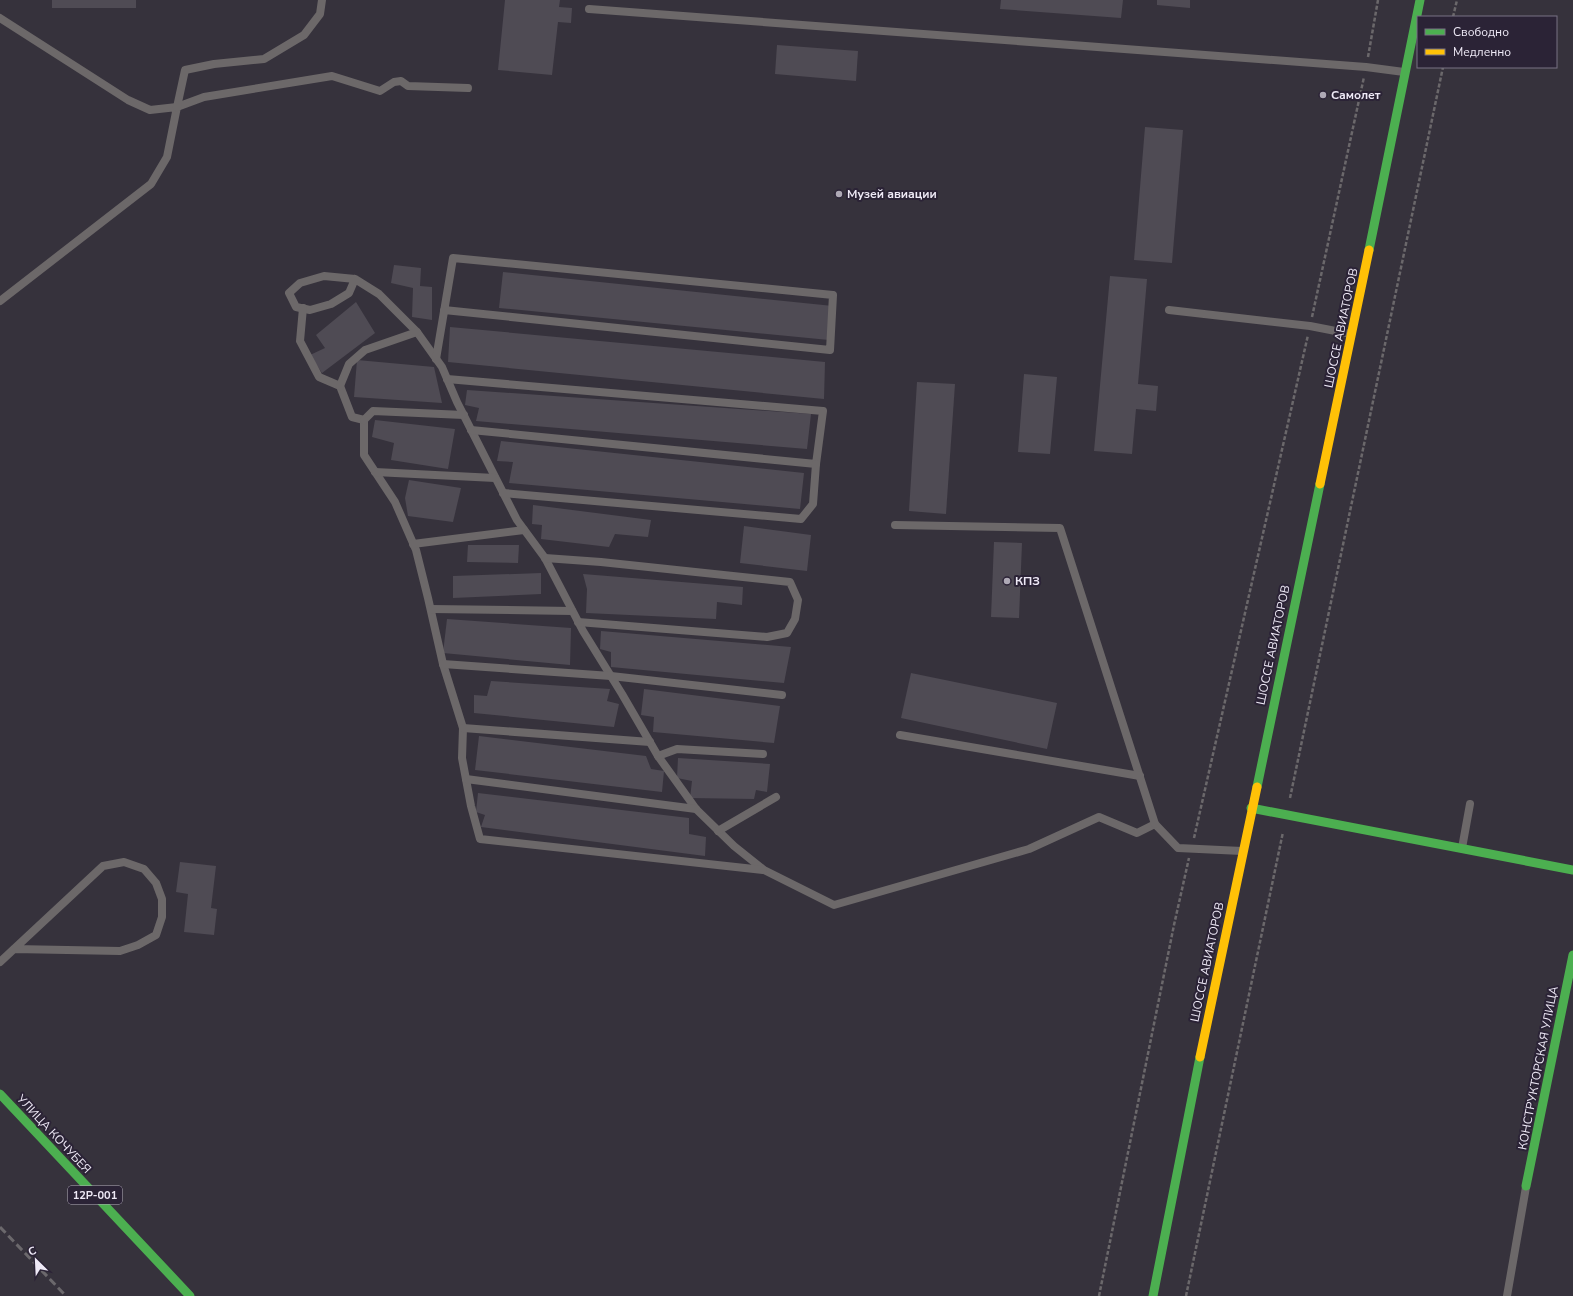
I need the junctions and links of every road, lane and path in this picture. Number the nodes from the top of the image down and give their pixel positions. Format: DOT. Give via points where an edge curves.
graph roads {
  1 [pos="322,0"];
  2 [pos="1378,0"];
  3 [pos="1420,0"];
  4 [pos="1457,0"];
  5 [pos="589,9"];
  6 [pos="1453,16"];
  7 [pos="0,18"];
  8 [pos="1366,67"];
  9 [pos="1443,68"];
  10 [pos="1405,72"];
  11 [pos="468,88"];
  12 [pos="177,107"];
  13 [pos="355,279"];
  14 [pos="0,301"];
  15 [pos="303,308"];
  16 [pos="444,310"];
  17 [pos="1170,310"];
  18 [pos="1310,326"];
  19 [pos="417,332"];
  20 [pos="1352,334"];
  21 [pos="436,359"];
  22 [pos="447,379"];
  23 [pos="340,386"];
  24 [pos="464,415"];
  25 [pos="364,420"];
  26 [pos="471,430"];
  27 [pos="816,464"];
  28 [pos="375,472"];
  29 [pos="495,478"];
  30 [pos="503,493"];
  31 [pos="895,525"];
  32 [pos="524,530"];
  33 [pos="413,544"];
  34 [pos="545,558"];
  35 [pos="431,609"];
  36 [pos="572,611"];
  37 [pos="578,622"];
  38 [pos="442,664"];
  39 [pos="611,676"];
  40 [pos="782,695"];
  41 [pos="463,728"];
  42 [pos="900,735"];
  43 [pos="650,742"];
  44 [pos="763,754"];
  45 [pos="658,756"];
  46 [pos="1140,776"];
  47 [pos="466,779"];
  48 [pos="776,797"];
  49 [pos="1470,804"];
  50 [pos="1251,808"];
  51 [pos="696,809"];
  52 [pos="1287,814"];
  53 [pos="1155,824"];
  54 [pos="718,831"];
  55 [pos="1194,839"];
  56 [pos="1462,848"];
  57 [pos="1242,851"];
  58 [pos="1190,855"];
  59 [pos="764,870"];
  60 [pos="1573,870"];
  61 [pos="14,949"];
  62 [pos="1573,955"];
  63 [pos="0,962"];
  64 [pos="0,1094"];
  65 [pos="1526,1186"];
  66 [pos="190,1296"];
  67 [pos="1099,1296"];
  68 [pos="1153,1296"];
  69 [pos="1186,1296"];
  70 [pos="1507,1296"];
  1 -- 12 [label="lane" via="320,14 304,35 264,59 185,70"];
  2 -- 8 [label="path"];
  3 -- 10 [label="street, ШОССЕ АВИАТОРОВ"];
  4 -- 6 [label="path"];
  5 -- 8 [label="lane"];
  7 -- 12 [label="lane" via="128,100 150,110"];
  8 -- 10 [label="lane"];
  8 -- 18 [label="path"];
  9 -- 52 [label="path"];
  10 -- 20 [label="street, ШОССЕ АВИАТОРОВ"];
  11 -- 12 [label="lane" via="408,86 402,81 394,82 380,91 332,76 204,97"];
  12 -- 14 [label="lane" via="168,157 151,184"];
  13 -- 15 [label="lane" via="349,293 331,304 310,310"];
  13 -- 15 [label="lane" via="324,276 300,283 290,293 296,307"];
  13 -- 19 [label="lane" via="379,294"];
  15 -- 23 [label="lane" via="300,341 318,377"];
  16 -- 16 [label="lane" via="453,258 833,295 830,350"];
  16 -- 21 [label="lane"];
  17 -- 18 [label="lane"];
  18 -- 20 [label="lane"];
  18 -- 55 [label="path"];
  19 -- 21 [label="lane"];
  19 -- 23 [label="lane" via="365,350 349,364"];
  20 -- 50 [label="street, ШОССЕ АВИАТОРОВ"];
  21 -- 22 [label="lane"];
  22 -- 24 [label="lane"];
  22 -- 27 [label="lane" via="823,411"];
  23 -- 25 [label="lane" via="352,417"];
  24 -- 25 [label="lane" via="373,411"];
  24 -- 26 [label="lane"];
  25 -- 28 [label="lane" via="364,454"];
  26 -- 27 [label="lane"];
  26 -- 29 [label="lane"];
  27 -- 30 [label="lane" via="814,504 801,519"];
  28 -- 29 [label="lane"];
  28 -- 33 [label="lane" via="395,502"];
  29 -- 30 [label="lane"];
  30 -- 32 [label="lane" via="516,520"];
  31 -- 46 [label="lane" via="1060,528"];
  32 -- 33 [label="lane"];
  32 -- 34 [label="lane"];
  33 -- 35 [label="lane"];
  34 -- 36 [label="lane"];
  34 -- 37 [label="lane" via="790,582 798,600 795,619 787,633 766,637"];
  35 -- 36 [label="lane"];
  35 -- 38 [label="lane"];
  36 -- 37 [label="lane"];
  37 -- 39 [label="lane"];
  38 -- 39 [label="lane"];
  38 -- 41 [label="lane"];
  39 -- 40 [label="lane"];
  39 -- 43 [label="lane"];
  41 -- 43 [label="lane"];
  41 -- 47 [label="lane" via="462,758"];
  42 -- 46 [label="lane"];
  43 -- 45 [label="lane"];
  44 -- 45 [label="lane" via="677,749"];
  45 -- 51 [label="lane"];
  46 -- 53 [label="lane"];
  47 -- 51 [label="lane"];
  47 -- 59 [label="lane" via="480,839"];
  48 -- 54 [label="lane"];
  49 -- 56 [label="lane"];
  50 -- 52 [label="street"];
  50 -- 57 [label="street, ШОССЕ АВИАТОРОВ"];
  51 -- 54 [label="lane"];
  52 -- 56 [label="street"];
  52 -- 69 [label="path"];
  53 -- 57 [label="lane" via="1178,848"];
  53 -- 59 [label="lane" via="1137,833 1099,817 1029,849 834,905"];
  54 -- 59 [label="lane"];
  56 -- 60 [label="street"];
  57 -- 68 [label="street, ШОССЕ АВИАТОРОВ"];
  58 -- 67 [label="path"];
  61 -- 61 [label="lane" via="120,951 138,945 156,935 162,917 162,899 156,883 144,869 124,862 103,866"];
  61 -- 63 [label="lane"];
  62 -- 65 [label="street, КОНСТРУКТОРСКАЯ УЛИЦА"];
  64 -- 66 [label="street, УЛИЦА КОЧУБЕЯ / 12Р-001"];
  65 -- 70 [label="lane"];
}
